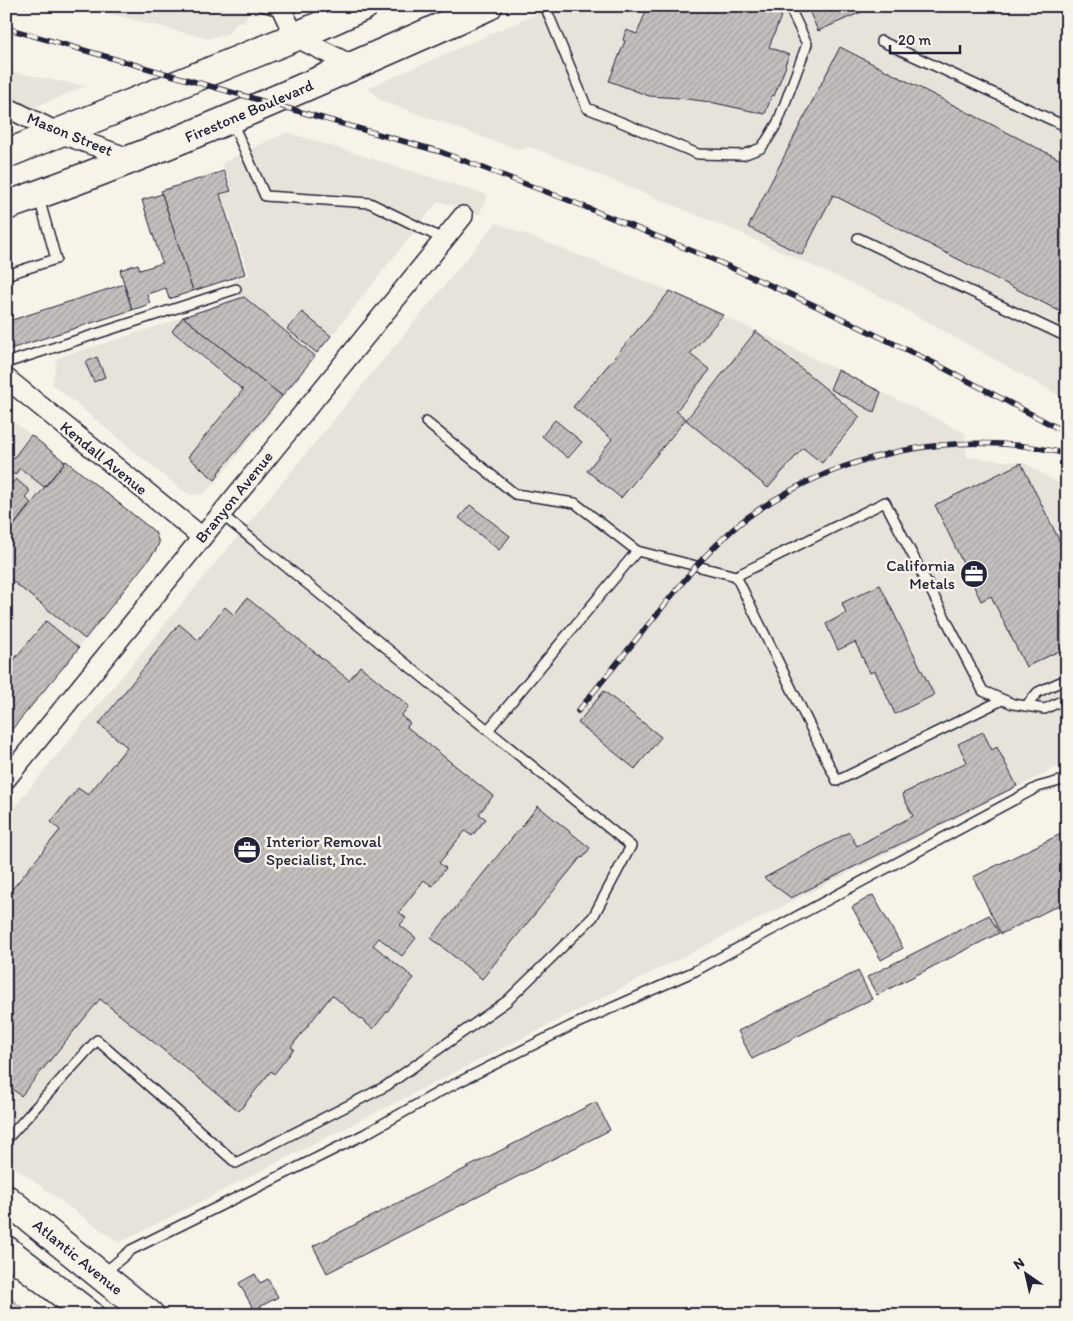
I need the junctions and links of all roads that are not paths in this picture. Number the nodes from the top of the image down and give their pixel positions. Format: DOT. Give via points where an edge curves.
graph roads {
  1 [pos="262,6"];
  2 [pos="364,6"];
  3 [pos="488,6"];
  4 [pos="546,6"];
  5 [pos="788,6"];
  6 [pos="283,9"];
  7 [pos="295,37"];
  8 [pos="881,42"];
  9 [pos="354,66"];
  10 [pos="6,107"];
  11 [pos="231,120"];
  12 [pos="1067,127"];
  13 [pos="59,133"];
  14 [pos="6,154"];
  15 [pos="134,160"];
  16 [pos="38,195"];
  17 [pos="6,206"];
  18 [pos="462,216"];
  19 [pos="858,238"];
  20 [pos="443,239"];
  21 [pos="6,275"];
  22 [pos="236,288"];
  23 [pos="1067,338"];
  24 [pos="6,363"];
  25 [pos="6,378"];
  26 [pos="426,422"];
  27 [pos="221,514"];
  28 [pos="202,537"];
  29 [pos="637,551"];
  30 [pos="736,576"];
  31 [pos="1067,678"];
  32 [pos="1067,698"];
  33 [pos="1002,700"];
  34 [pos="1026,706"];
  35 [pos="488,730"];
  36 [pos="6,779"];
  37 [pos="1067,779"];
  38 [pos="6,1140"];
  39 [pos="6,1199"];
  40 [pos="8,1254"];
  41 [pos="101,1275"];
  42 [pos="90,1315"];
  43 [pos="150,1315"];
  1 -- 6 [label="lane"];
  2 -- 7 [label="main road"];
  3 -- 9 [label="main road, Firestone Boulevard"];
  4 -- 5 [label="lane" via="587,108 698,154 743,155 761,148 778,122 807,44"];
  6 -- 7 [label="street"];
  7 -- 9 [label="street"];
  7 -- 13 [label="main road"];
  8 -- 12 [label="lane"];
  9 -- 11 [label="main road, Firestone Boulevard"];
  10 -- 13 [label="street, Mason Street"];
  11 -- 15 [label="main road, Firestone Boulevard"];
  11 -- 20 [label="lane" via="265,196 370,203"];
  13 -- 14 [label="main road"];
  13 -- 15 [label="street, Mason Street"];
  15 -- 16 [label="main road, Firestone Boulevard"];
  16 -- 17 [label="main road, Firestone Boulevard"];
  16 -- 21 [label="lane" via="56,259"];
  18 -- 20 [label="street, Branyon Avenue"];
  19 -- 23 [label="lane"];
  20 -- 27 [label="street, Branyon Avenue"];
  22 -- 24 [label="lane"];
  25 -- 28 [label="street, Kendall Avenue"];
  26 -- 29 [label="lane" via="515,494 575,503"];
  27 -- 28 [label="street, Branyon Avenue"];
  27 -- 35 [label="lane"];
  28 -- 36 [label="street, Branyon Avenue"];
  29 -- 30 [label="lane"];
  29 -- 35 [label="lane"];
  30 -- 33 [label="lane" via="885,502 983,691"];
  30 -- 33 [label="lane" via="837,781"];
  31 -- 34 [label="lane" via="1038,692"];
  32 -- 34 [label="lane" via="1045,709"];
  33 -- 34 [label="lane"];
  35 -- 38 [label="lane" via="632,846 593,917 507,1001 386,1086 236,1163 96,1040"];
  37 -- 41 [label="lane" via="1038,787 695,970 571,1026 441,1091 365,1134 131,1250"];
  39 -- 41 [label="main road, Atlantic Avenue"];
  40 -- 42 [label="main road"];
  41 -- 43 [label="main road, Atlantic Avenue"];
}
